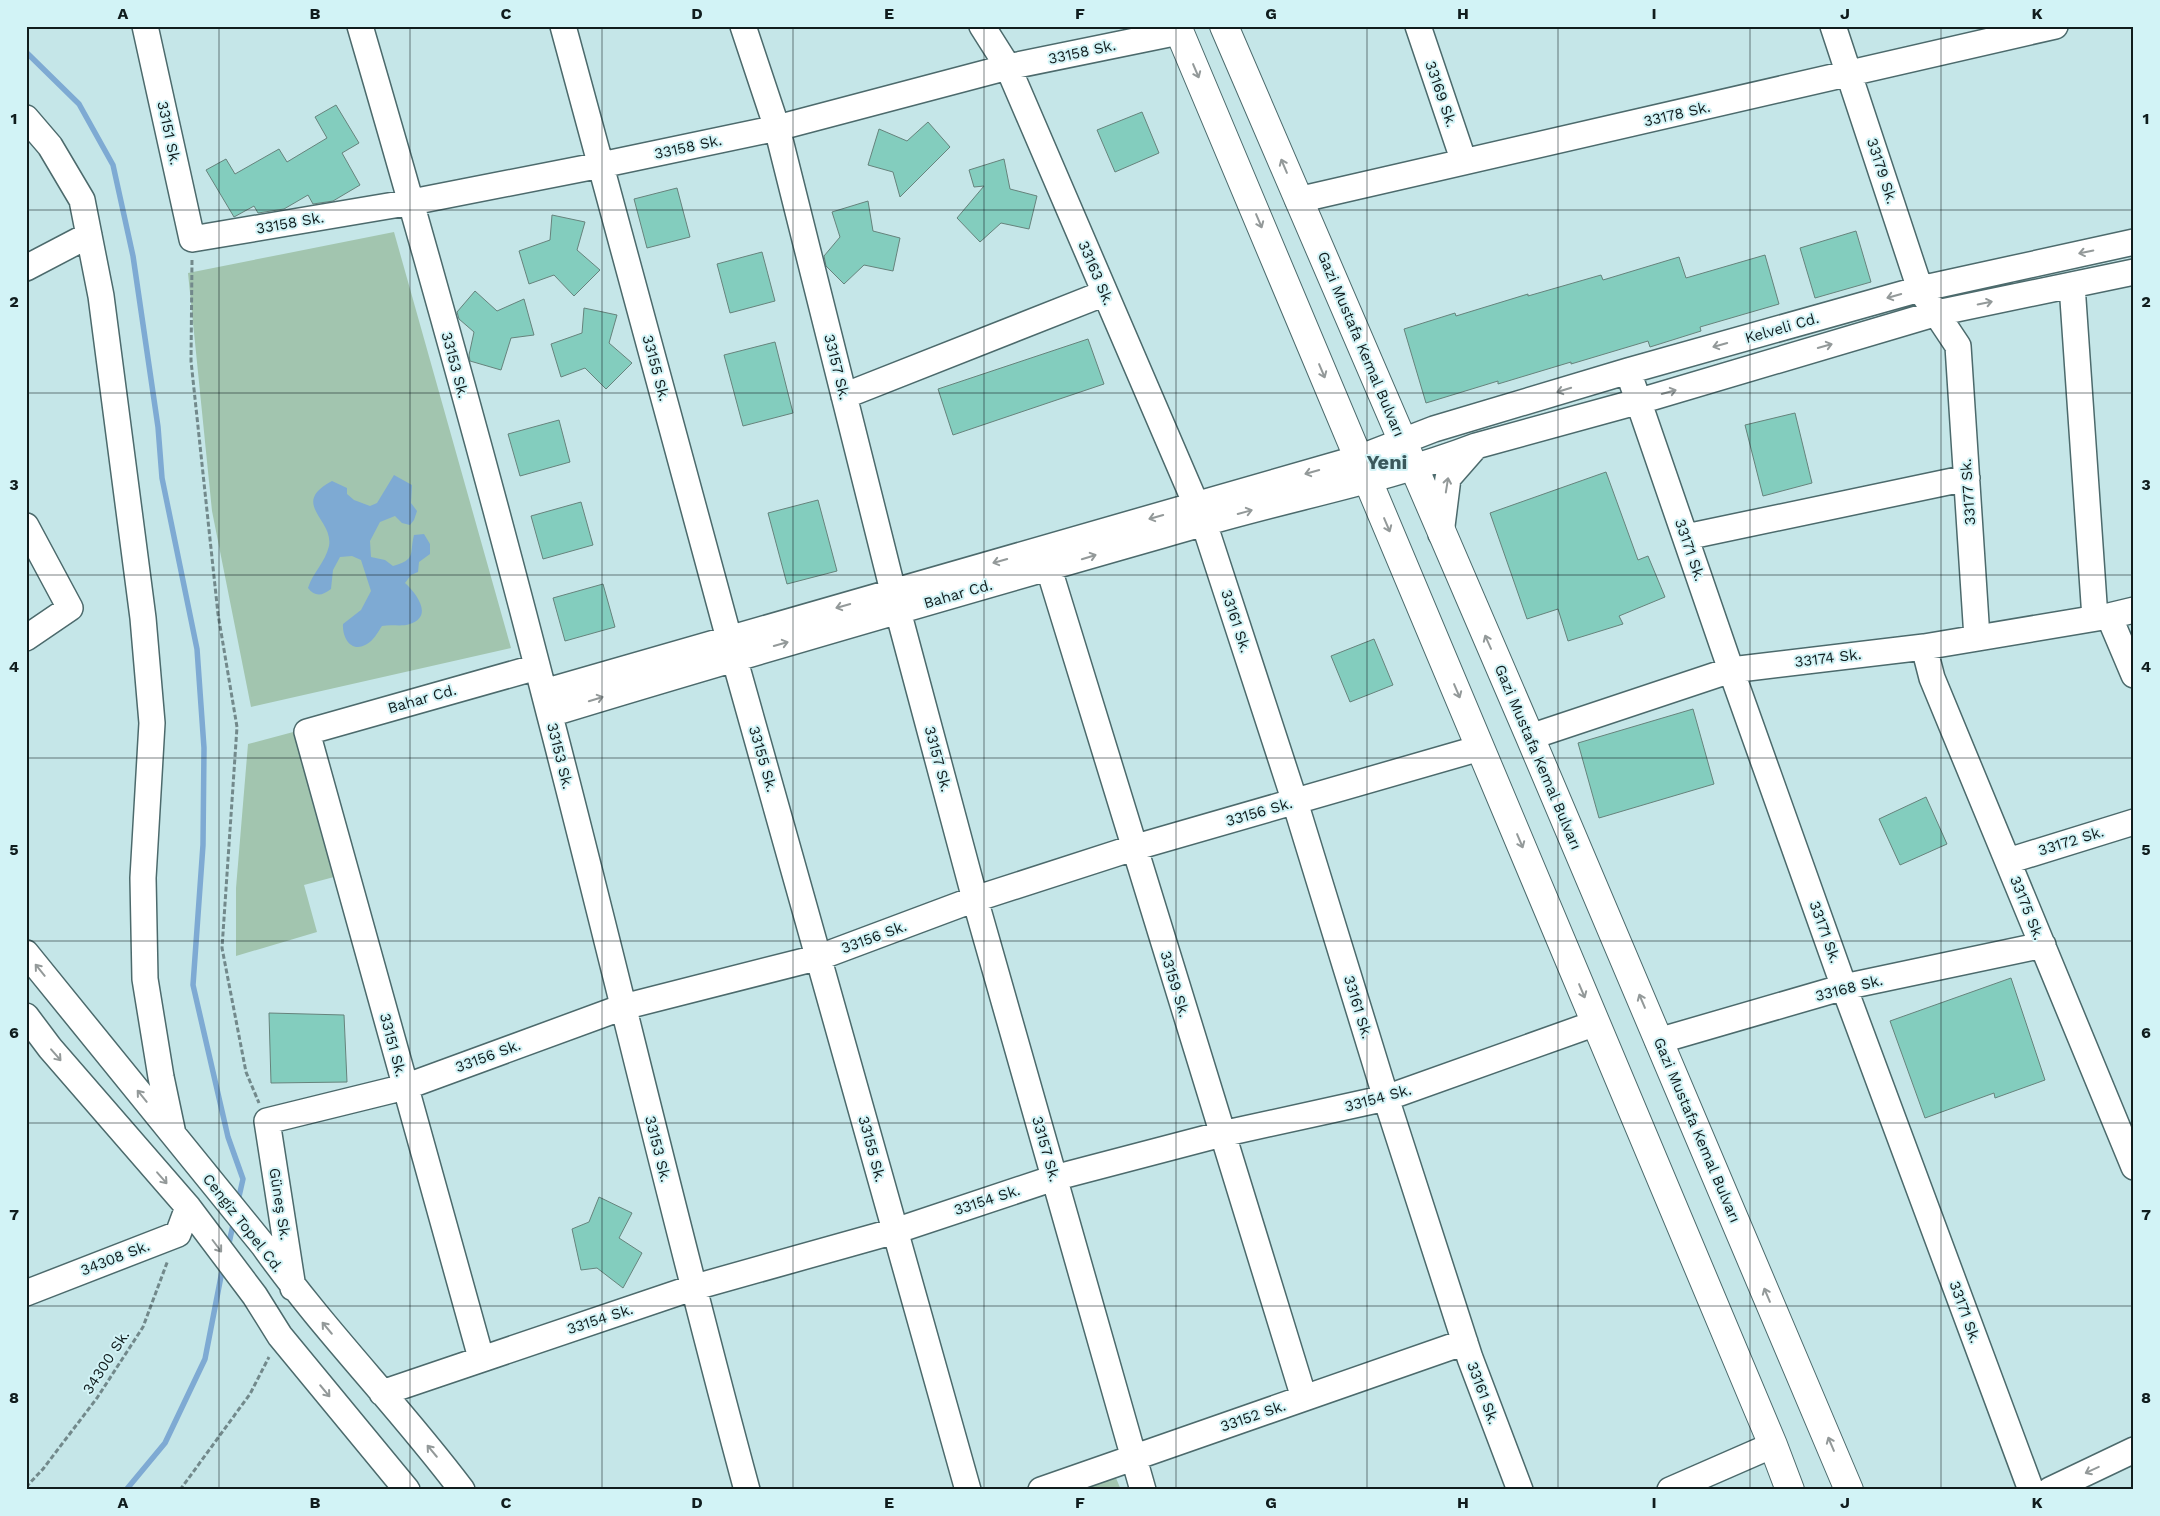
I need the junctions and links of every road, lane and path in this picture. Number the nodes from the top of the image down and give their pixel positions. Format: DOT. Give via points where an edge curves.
graph roads {
  1 [pos="146,26"];
  2 [pos="360,26"];
  3 [pos="562,26"];
  4 [pos="743,26"];
  5 [pos="982,26"];
  6 [pos="1418,26"];
  7 [pos="1833,26"];
  8 [pos="2055,26"];
  9 [pos="1231,28"];
  10 [pos="1178,29"];
  11 [pos="1008,67"];
  12 [pos="1850,75"];
  13 [pos="26,118"];
  14 [pos="777,128"];
  15 [pos="1464,162"];
  16 [pos="601,166"];
  17 [pos="1298,200"];
  18 [pos="412,202"];
  19 [pos="89,236"];
  20 [pos="192,239"];
  21 [pos="2134,242"];
  22 [pos="26,268"];
  23 [pos="2134,272"];
  24 [pos="2072,285"];
  25 [pos="1920,289"];
  26 [pos="1105,293"];
  27 [pos="1938,313"];
  28 [pos="1958,346"];
  29 [pos="1628,371"];
  30 [pos="844,396"];
  31 [pos="1640,401"];
  32 [pos="1434,429"];
  33 [pos="1403,442"];
  34 [pos="1476,446"];
  35 [pos="1448,457"];
  36 [pos="1413,468"];
  37 [pos="1363,469"];
  38 [pos="1967,478"];
  39 [pos="1200,514"];
  40 [pos="26,526"];
  41 [pos="1441,534"];
  42 [pos="1686,536"];
  43 [pos="1049,569"];
  44 [pos="895,601"];
  45 [pos="2134,610"];
  46 [pos="2102,617"];
  47 [pos="26,638"];
  48 [pos="1977,638"];
  49 [pos="1924,647"];
  50 [pos="731,648"];
  51 [pos="537,667"];
  52 [pos="1731,670"];
  53 [pos="2134,675"];
  54 [pos="547,703"];
  55 [pos="307,732"];
  56 [pos="1530,737"];
  57 [pos="1480,748"];
  58 [pos="1295,802"];
  59 [pos="2134,822"];
  60 [pos="1134,848"];
  61 [pos="2008,861"];
  62 [pos="975,900"];
  63 [pos="2042,945"];
  64 [pos="26,953"];
  65 [pos="820,957"];
  66 [pos="1844,988"];
  67 [pos="623,1008"];
  68 [pos="29,1024"];
  69 [pos="1596,1024"];
  70 [pos="1658,1041"];
  71 [pos="405,1087"];
  72 [pos="1386,1098"];
  73 [pos="267,1121"];
  74 [pos="173,1134"];
  75 [pos="1222,1134"];
  76 [pos="2134,1167"];
  77 [pos="1054,1178"];
  78 [pos="188,1207"];
  79 [pos="895,1231"];
  80 [pos="178,1234"];
  81 [pos="293,1288"];
  82 [pos="692,1288"];
  83 [pos="26,1293"];
  84 [pos="280,1336"];
  85 [pos="1465,1342"];
  86 [pos="481,1358"];
  87 [pos="382,1393"];
  88 [pos="1304,1398"];
  89 [pos="1773,1445"];
  90 [pos="2134,1450"];
  91 [pos="1133,1458"];
  92 [pos="26,1487"];
  93 [pos="180,1490"];
  94 [pos="407,1490"];
  95 [pos="462,1490"];
  96 [pos="747,1490"];
  97 [pos="968,1490"];
  98 [pos="1041,1490"];
  99 [pos="1142,1490"];
  100 [pos="1520,1490"];
  101 [pos="1670,1490"];
  102 [pos="1790,1490"];
  103 [pos="1849,1490"];
  104 [pos="2031,1490"];
  105 [pos="2050,1490"];
  1 -- 20 [label="street, 33151 Sk."];
  2 -- 18 [label="street, 33153 Sk."];
  3 -- 16 [label="street, 33155 Sk."];
  4 -- 14 [label="street, 33157 Sk."];
  5 -- 11 [label="street, 33163 Sk."];
  6 -- 15 [label="street, 33169 Sk."];
  7 -- 12 [label="street, 33179 Sk."];
  8 -- 12 [label="street, 33178 Sk."];
  17 -- 9 [label="highway, Gazi Mustafa Kemal Bulvarı, one-way"];
  10 -- 11 [label="street, 33158 Sk."];
  10 -- 37 [label="highway, one-way"];
  11 -- 14 [label="street, 33158 Sk."];
  11 -- 26 [label="street, 33163 Sk."];
  12 -- 15 [label="street, 33178 Sk."];
  12 -- 25 [label="street, 33179 Sk."];
  13 -- 19 [label="street" via="50,146 82,200"];
  14 -- 16 [label="street, 33158 Sk."];
  14 -- 30 [label="street, 33157 Sk."];
  15 -- 17 [label="street, 33178 Sk."];
  16 -- 18 [label="street, 33158 Sk."];
  16 -- 50 [label="street, 33155 Sk."];
  17 -- 33 [label="highway, Gazi Mustafa Kemal Bulvarı"];
  18 -- 20 [label="street, 33158 Sk."];
  18 -- 51 [label="street, 33153 Sk."];
  19 -- 22 [label="street"];
  19 -- 74 [label="street" via="101,296 143,618 152,723 143,878 145,979"];
  20 -- 73 [label="path" via="191,361 218,614 236,727 222,948 246,1072"];
  21 -- 25 [label="street, Kelveli Cd., one-way"];
  23 -- 24 [label="street, Kelveli Cd."];
  27 -- 24 [label="street, Kelveli Cd., one-way"];
  24 -- 46 [label="street"];
  25 -- 27 [label="street, 33179 Sk."];
  25 -- 29 [label="street, Kelveli Cd., one-way"];
  26 -- 30 [label="street"];
  26 -- 39 [label="street, 33163 Sk."];
  27 -- 28 [label="street, 33179 Sk."];
  31 -- 27 [label="street, Kelveli Cd., one-way"];
  28 -- 38 [label="street, 33177 Sk."];
  29 -- 31 [label="street, 33171 Sk."];
  29 -- 32 [label="street, Kelveli Cd., one-way"];
  30 -- 44 [label="street, 33157 Sk."];
  31 -- 34 [label="street, Kelveli Cd."];
  31 -- 42 [label="street, 33171 Sk."];
  32 -- 33 [label="street, Kelveli Cd."];
  32 -- 35 [label="street"];
  33 -- 36 [label="highway, Gazi Mustafa Kemal Bulvarı"];
  33 -- 37 [label="street, Kelveli Cd."];
  34 -- 35 [label="street, Kelveli Cd."];
  41 -- 34 [label="street, one-way" via="1448,478"];
  35 -- 36 [label="street, Kelveli Cd."];
  36 -- 37 [label="street, Kelveli Cd."];
  36 -- 41 [label="highway, Gazi Mustafa Kemal Bulvarı"];
  37 -- 39 [label="street, Bahar Cd."];
  37 -- 57 [label="highway, one-way"];
  38 -- 42 [label="street"];
  38 -- 48 [label="street, 33177 Sk."];
  43 -- 39 [label="street, Bahar Cd., one-way"];
  39 -- 44 [label="street, Bahar Cd., one-way"];
  39 -- 58 [label="street, 33161 Sk."];
  40 -- 47 [label="street" via="70,608"];
  56 -- 41 [label="highway, Gazi Mustafa Kemal Bulvarı, one-way"];
  42 -- 52 [label="street, 33171 Sk."];
  43 -- 44 [label="street, Bahar Cd."];
  43 -- 60 [label="street, 33159 Sk."];
  44 -- 50 [label="street, Bahar Cd."];
  44 -- 62 [label="street, 33157 Sk."];
  45 -- 46 [label="street, 33174 Sk."];
  46 -- 48 [label="street, 33174 Sk."];
  46 -- 53 [label="street"];
  48 -- 49 [label="street, 33174 Sk."];
  49 -- 52 [label="street, 33174 Sk."];
  49 -- 61 [label="street, 33175 Sk." via="1932,678"];
  50 -- 54 [label="street, Bahar Cd."];
  50 -- 65 [label="street, 33155 Sk."];
  51 -- 54 [label="street, 33153 Sk."];
  51 -- 55 [label="street, Bahar Cd."];
  52 -- 56 [label="street, 33174 Sk."];
  52 -- 66 [label="street, 33171 Sk."];
  54 -- 67 [label="street, 33153 Sk."];
  55 -- 71 [label="street, 33151 Sk."];
  70 -- 56 [label="highway, Gazi Mustafa Kemal Bulvarı, one-way"];
  57 -- 58 [label="street, 33156 Sk."];
  57 -- 69 [label="highway, one-way"];
  58 -- 60 [label="street, 33156 Sk."];
  58 -- 72 [label="street, 33161 Sk."];
  59 -- 61 [label="street, 33172 Sk."];
  60 -- 62 [label="street, 33156 Sk."];
  60 -- 75 [label="street, 33159 Sk."];
  61 -- 63 [label="street, 33175 Sk."];
  62 -- 65 [label="street, 33156 Sk."];
  62 -- 77 [label="street, 33157 Sk."];
  63 -- 66 [label="street, 33168 Sk."];
  63 -- 76 [label="street, 33175 Sk."];
  74 -- 64 [label="street, Cengiz Topel Cd., one-way"];
  65 -- 67 [label="street, 33156 Sk."];
  65 -- 79 [label="street, 33155 Sk."];
  66 -- 70 [label="street, 33168 Sk."];
  66 -- 104 [label="street, 33171 Sk."];
  67 -- 71 [label="street, 33156 Sk."];
  67 -- 82 [label="street, 33153 Sk."];
  68 -- 78 [label="street, one-way"];
  69 -- 72 [label="street, 33154 Sk."];
  69 -- 89 [label="highway"];
  103 -- 70 [label="highway, Gazi Mustafa Kemal Bulvarı, one-way"];
  71 -- 73 [label="street, 33156 Sk."];
  71 -- 86 [label="street, 33151 Sk."];
  72 -- 75 [label="street, 33154 Sk."];
  72 -- 85 [label="street, 33161 Sk."];
  73 -- 81 [label="street, Güneş Sk."];
  74 -- 81 [label="street, Cengiz Topel Cd." via="263,1245"];
  75 -- 77 [label="street, 33154 Sk."];
  75 -- 88 [label="street, 33159 Sk."];
  77 -- 79 [label="street, 33154 Sk."];
  77 -- 91 [label="street, 33157 Sk."];
  78 -- 80 [label="street"];
  78 -- 84 [label="street, one-way"];
  79 -- 82 [label="street, 33154 Sk."];
  79 -- 97 [label="street, 33155 Sk."];
  80 -- 83 [label="street, 34308 Sk."];
  80 -- 92 [label="path, 34300 Sk." via="142,1327 97,1398"];
  87 -- 81 [label="street, Cengiz Topel Cd., one-way"];
  82 -- 86 [label="street, 33154 Sk."];
  82 -- 96 [label="street, 33153 Sk."];
  84 -- 93 [label="path" via="250,1394"];
  84 -- 94 [label="street, one-way"];
  85 -- 88 [label="street, 33152 Sk."];
  85 -- 100 [label="street, 33161 Sk."];
  86 -- 87 [label="street, 33154 Sk."];
  95 -- 87 [label="street, Cengiz Topel Cd., one-way"];
  88 -- 91 [label="street, 33152 Sk."];
  89 -- 101 [label="street"];
  89 -- 102 [label="highway"];
  90 -- 105 [label="street, one-way"];
  91 -- 98 [label="street, 33152 Sk."];
  91 -- 99 [label="street, 33157 Sk."];
}
